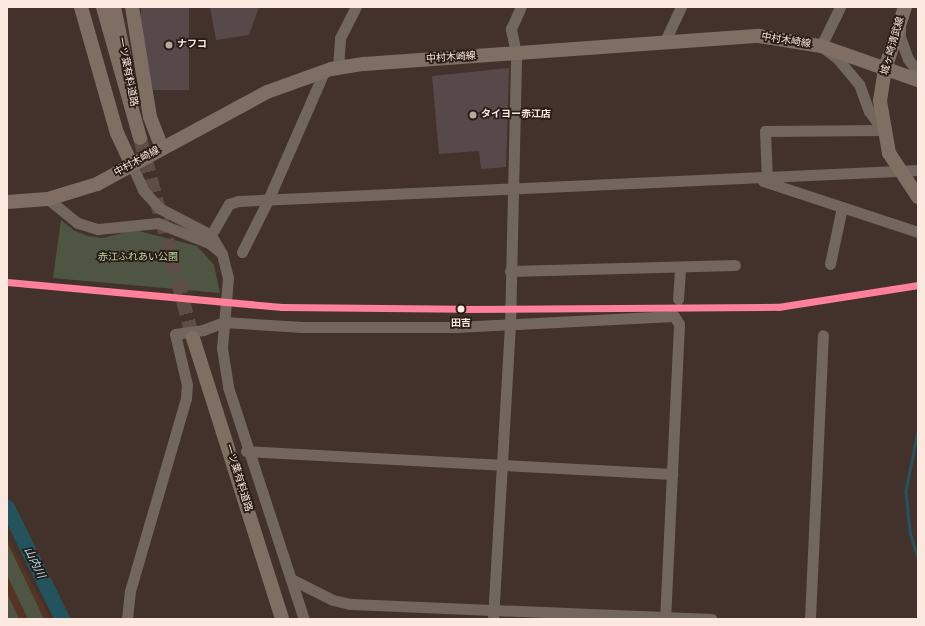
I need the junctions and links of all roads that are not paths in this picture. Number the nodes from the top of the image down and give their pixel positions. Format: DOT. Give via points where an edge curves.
graph roads {
  1 [pos="81,7"];
  2 [pos="103,7"];
  3 [pos="114,7"];
  4 [pos="132,7"];
  5 [pos="356,7"];
  6 [pos="521,7"];
  7 [pos="681,7"];
  8 [pos="840,7"];
  9 [pos="902,13"];
  10 [pos="665,42"];
  11 [pos="821,46"];
  12 [pos="516,53"];
  13 [pos="338,68"];
  14 [pos="885,69"];
  15 [pos="324,72"];
  16 [pos="918,72"];
  17 [pos="918,80"];
  18 [pos="883,130"];
  19 [pos="162,148"];
  20 [pos="132,165"];
  21 [pos="918,170"];
  22 [pos="900,172"];
  23 [pos="762,179"];
  24 [pos="512,189"];
  25 [pos="918,196"];
  26 [pos="48,199"];
  27 [pos="268,200"];
  28 [pos="7,202"];
  29 [pos="842,207"];
  30 [pos="918,232"];
  31 [pos="211,235"];
  32 [pos="242,252"];
  33 [pos="222,254"];
  34 [pos="830,264"];
  35 [pos="736,265"];
  36 [pos="680,267"];
  37 [pos="510,271"];
  38 [pos="678,299"];
  39 [pos="224,322"];
  40 [pos="510,326"];
  41 [pos="823,335"];
  42 [pos="193,338"];
  43 [pos="246,451"];
  44 [pos="500,465"];
  45 [pos="672,474"];
  46 [pos="291,579"];
  47 [pos="494,614"];
  48 [pos="665,618"];
  49 [pos="127,619"];
  50 [pos="282,619"];
  51 [pos="304,619"];
  52 [pos="712,619"];
  53 [pos="810,619"];
  1 -- 20 [label="main road" via="117,133"];
  2 -- 3 [label="main road, 一ツ葉有料道路" via="140,138"];
  4 -- 19 [label="main road" via="147,102"];
  5 -- 13 [label="street" via="340,38"];
  6 -- 12 [label="street" via="511,29"];
  7 -- 10 [label="street"];
  8 -- 11 [label="street"];
  9 -- 14 [label="main road, 城ヶ崎清武線"];
  9 -- 16 [label="street" via="900,37 908,59"];
  10 -- 11 [label="main road, 中村木崎線" via="758,36"];
  10 -- 12 [label="main road, 中村木崎線"];
  11 -- 14 [label="main road, 中村木崎線"];
  11 -- 18 [label="street" via="837,58 859,84 869,111"];
  12 -- 13 [label="main road, 中村木崎線"];
  12 -- 24 [label="street"];
  13 -- 15 [label="main road, 中村木崎線"];
  14 -- 17 [label="main road, 中村木崎線"];
  14 -- 18 [label="main road, 城ヶ崎清武線" via="880,101"];
  15 -- 19 [label="main road, 中村木崎線" via="267,92"];
  15 -- 27 [label="street"];
  18 -- 22 [label="main road, 城ヶ崎清武線" via="889,153"];
  18 -- 23 [label="street" via="765,131"];
  19 -- 20 [label="main road, 中村木崎線"];
  20 -- 26 [label="main road, 中村木崎線" via="98,184"];
  20 -- 31 [label="street" via="143,190 159,208"];
  21 -- 22 [label="street"];
  22 -- 23 [label="street"];
  22 -- 25 [label="main road, 城ヶ崎清武線"];
  23 -- 24 [label="street" via="638,181"];
  23 -- 29 [label="street"];
  24 -- 27 [label="street"];
  24 -- 37 [label="street"];
  26 -- 28 [label="main road, 中村木崎線"];
  26 -- 33 [label="street" via="78,223 98,229 158,223 209,243"];
  27 -- 31 [label="street" via="229,204"];
  27 -- 32 [label="street"];
  29 -- 30 [label="street"];
  29 -- 34 [label="street"];
  31 -- 33 [label="street"];
  33 -- 39 [label="street" via="228,278"];
  35 -- 36 [label="street"];
  36 -- 37 [label="street"];
  36 -- 38 [label="street"];
  37 -- 40 [label="street"];
  39 -- 40 [label="street" via="324,327"];
  39 -- 43 [label="street" via="222,348 228,388"];
  39 -- 49 [label="street" via="175,334 187,385 186,398 130,591"];
  40 -- 44 [label="street"];
  40 -- 45 [label="street" via="677,318"];
  41 -- 53 [label="street"];
  42 -- 50 [label="main road, 一ツ葉有料道路"];
  43 -- 44 [label="street"];
  43 -- 46 [label="street"];
  44 -- 45 [label="street"];
  44 -- 47 [label="street"];
  45 -- 48 [label="street"];
  46 -- 47 [label="street" via="332,600 350,604"];
  46 -- 51 [label="street"];
  47 -- 48 [label="street"];
  48 -- 52 [label="street"];
}
